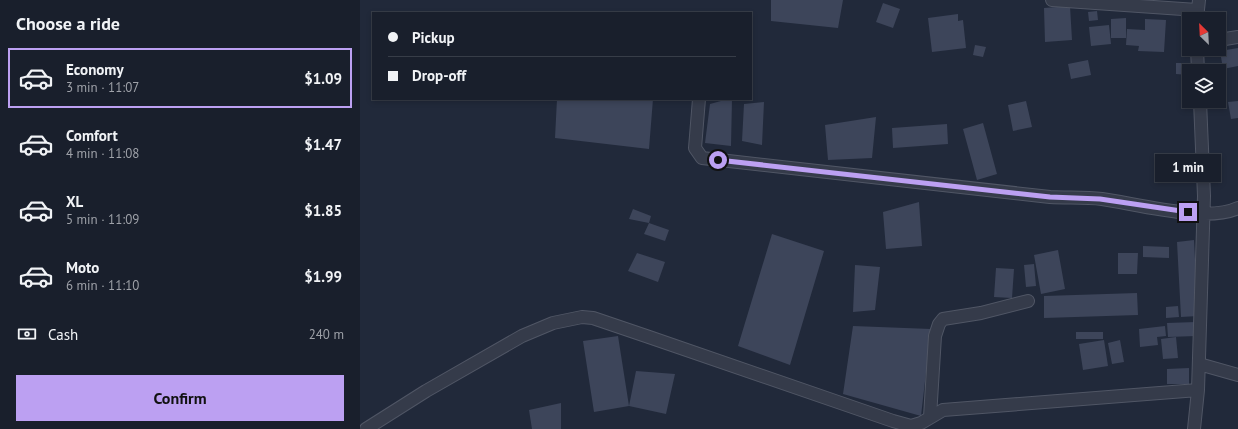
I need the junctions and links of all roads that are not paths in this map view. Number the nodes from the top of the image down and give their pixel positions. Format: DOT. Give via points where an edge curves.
graph roads {
  1 [pos="1052,0"];
  2 [pos="1198,10"];
  3 [pos="1238,37"];
  4 [pos="1226,39"];
  5 [pos="699,100"];
  6 [pos="1200,108"];
  7 [pos="1238,208"];
  8 [pos="1203,215"];
  9 [pos="1028,301"];
  10 [pos="1199,364"];
  11 [pos="1238,375"];
  12 [pos="1198,390"];
  13 [pos="930,417"];
  14 [pos="366,429"];
  15 [pos="1194,429"];
  1 -- 2 [label="street"];
  3 -- 4 [label="street"];
  5 -- 8 [label="street" via="695,148 702,158 1050,197 1100,199"];
  6 -- 8 [label="street"];
  7 -- 8 [label="street" via="1230,212"];
  8 -- 10 [label="street"];
  9 -- 13 [label="street" via="981,313 943,319 935,336"];
  10 -- 11 [label="street"];
  10 -- 12 [label="street"];
  12 -- 13 [label="street" via="943,410"];
  12 -- 15 [label="street"];
  13 -- 14 [label="street" via="911,426 893,421 649,336 582,317 552,323 522,336"];
}
